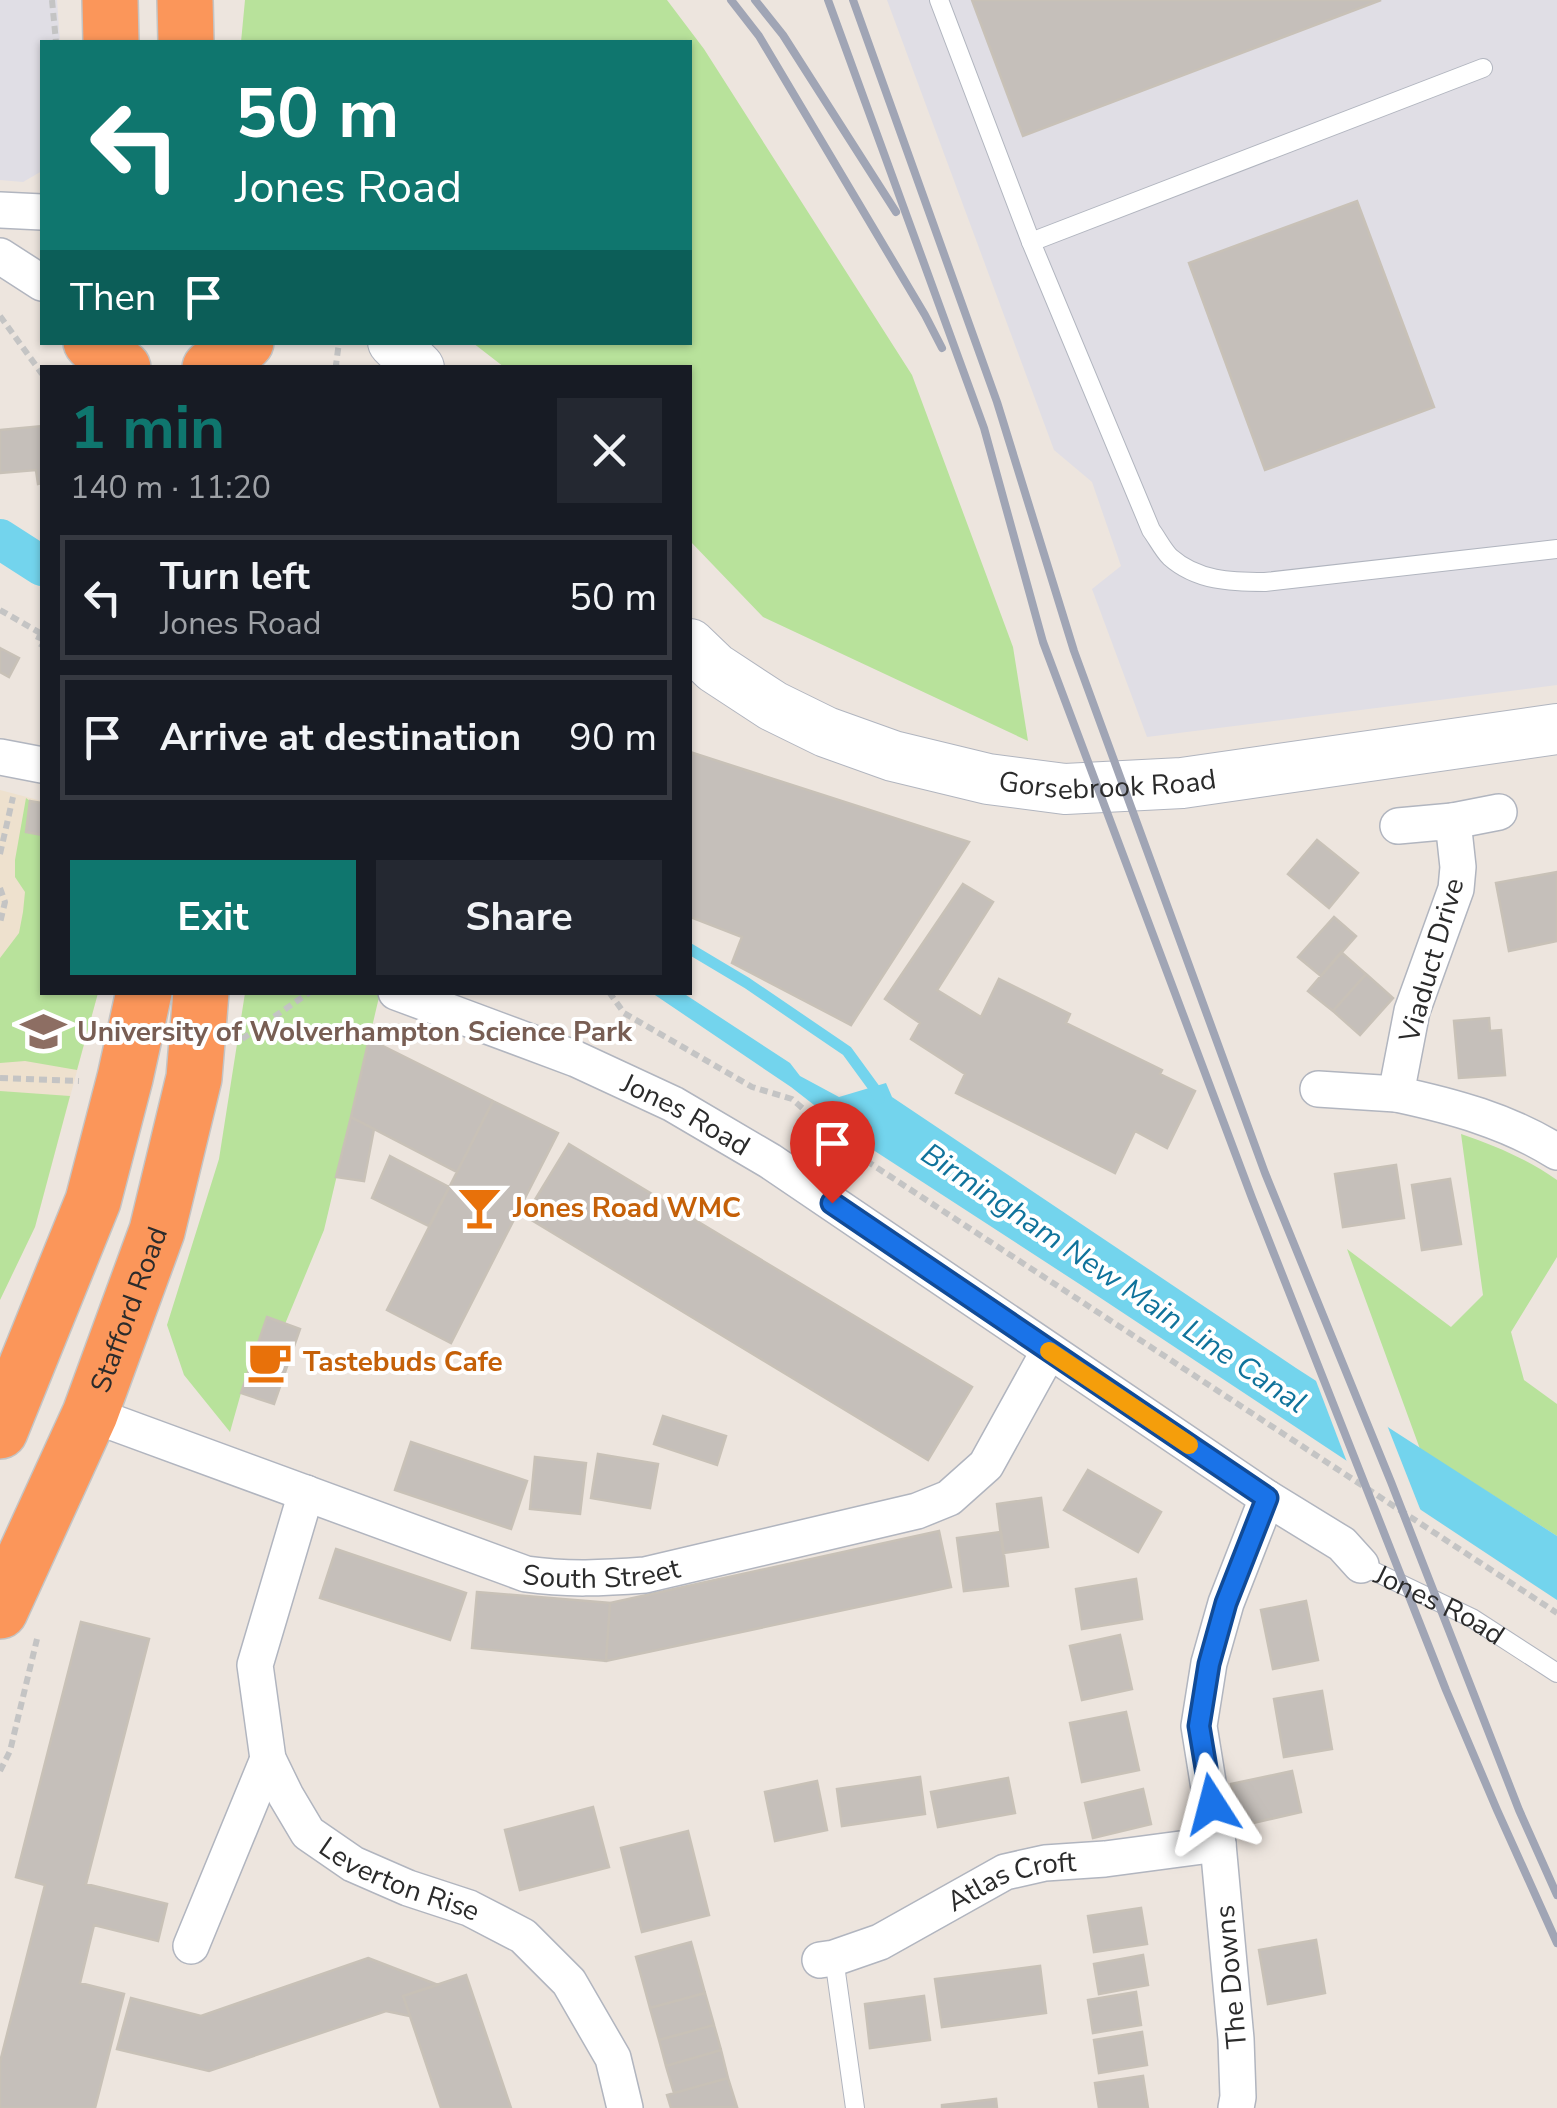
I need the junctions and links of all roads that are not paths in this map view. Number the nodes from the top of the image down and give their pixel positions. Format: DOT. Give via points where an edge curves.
graph roads {
  1 [pos="110,0"];
  2 [pos="184,0"];
  3 [pos="939,0"];
  4 [pos="111,40"];
  5 [pos="186,40"];
  6 [pos="1483,68"];
  7 [pos="0,210"];
  8 [pos="40,212"];
  9 [pos="1031,242"];
  10 [pos="0,256"];
  11 [pos="40,282"];
  12 [pos="95,345"];
  13 [pos="120,365"];
  14 [pos="1557,549"];
  15 [pos="692,646"];
  16 [pos="1557,729"];
  17 [pos="1499,812"];
  18 [pos="1453,821"];
  19 [pos="1398,826"];
  20 [pos="143,995"];
  21 [pos="201,995"];
  22 [pos="404,995"];
  23 [pos="1318,1089"];
  24 [pos="1396,1094"];
  25 [pos="1557,1152"];
  26 [pos="1049,1351"];
  27 [pos="90,1414"];
  28 [pos="0,1431"];
  29 [pos="306,1493"];
  30 [pos="1267,1498"];
  31 [pos="1361,1565"];
  32 [pos="20,1618"];
  33 [pos="1557,1672"];
  34 [pos="268,1759"];
  35 [pos="1218,1844"];
  36 [pos="191,1946"];
  37 [pos="827,1959"];
  38 [pos="625,2108"];
  39 [pos="855,2108"];
  40 [pos="1236,2108"];
  1 -- 4 [label="highway"];
  2 -- 5 [label="highway"];
  3 -- 9 [label="lane"];
  6 -- 9 [label="lane"];
  7 -- 8 [label="street"];
  9 -- 14 [label="lane" via="1151,530 1169,556 1194,573 1264,582"];
  10 -- 11 [label="street"];
  12 -- 13 [label="highway"];
  15 -- 16 [label="street, Gorsebrook Road" via="773,706 826,732 893,756 1065,789 1182,783"];
  17 -- 18 [label="street"];
  18 -- 19 [label="street"];
  18 -- 24 [label="street, Viaduct Drive" via="1456,889 1412,1011"];
  20 -- 28 [label="highway" via="93,1201"];
  21 -- 27 [label="highway, Stafford Road" via="194,1078 157,1231"];
  22 -- 26 [label="street, Jones Road" via="576,1058 674,1104 770,1161"];
  23 -- 24 [label="street"];
  24 -- 25 [label="street" via="1489,1119"];
  26 -- 29 [label="street, South Street" via="986,1465 949,1498 645,1575 526,1574"];
  26 -- 30 [label="street, Jones Road"];
  27 -- 29 [label="street, South Street"];
  27 -- 32 [label="highway, Stafford Road"];
  29 -- 34 [label="street, Leverton Rise" via="255,1666"];
  30 -- 31 [label="street, Jones Road" via="1342,1544"];
  30 -- 35 [label="street, The Downs" via="1226,1603 1199,1726"];
  31 -- 33 [label="lane, Jones Road" via="1472,1618"];
  34 -- 36 [label="street"];
  34 -- 38 [label="street, Leverton Rise" via="308,1833 338,1854 524,1936 578,1997 613,2058"];
  35 -- 37 [label="street, Atlas Croft" via="1005,1872 880,1942"];
  35 -- 40 [label="street, The Downs"];
  37 -- 39 [label="lane"];
}
